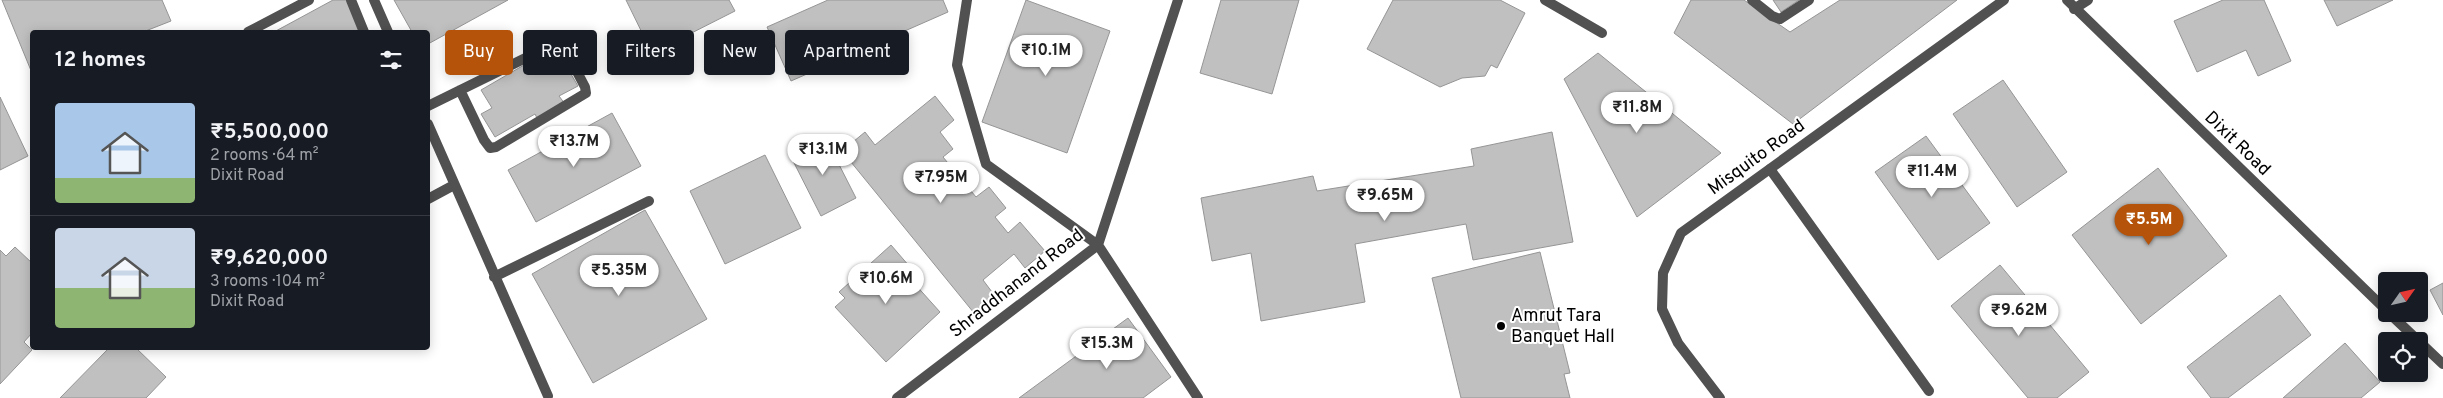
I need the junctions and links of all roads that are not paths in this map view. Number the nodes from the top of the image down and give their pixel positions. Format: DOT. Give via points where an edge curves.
graph roads {
  1 [pos="309,0"];
  2 [pos="351,0"];
  3 [pos="374,0"];
  4 [pos="967,0"];
  5 [pos="1178,0"];
  6 [pos="1545,0"];
  7 [pos="1752,0"];
  8 [pos="1809,0"];
  9 [pos="2004,0"];
  10 [pos="2067,0"];
  11 [pos="2088,0"];
  12 [pos="2074,9"];
  13 [pos="252,30"];
  14 [pos="363,30"];
  15 [pos="387,30"];
  16 [pos="1602,33"];
  17 [pos="460,90"];
  18 [pos="430,105"];
  19 [pos="431,142"];
  20 [pos="1770,169"];
  21 [pos="454,185"];
  22 [pos="430,198"];
  23 [pos="649,201"];
  24 [pos="1098,245"];
  25 [pos="494,277"];
  26 [pos="2378,302"];
  27 [pos="2398,322"];
  28 [pos="2443,364"];
  29 [pos="1929,391"];
  30 [pos="548,396"];
  31 [pos="897,398"];
  32 [pos="1198,398"];
  33 [pos="1720,398"];
  1 -- 13 [label="street"];
  2 -- 14 [label="street"];
  3 -- 15 [label="street"];
  4 -- 24 [label="street" via="957,65 986,164"];
  5 -- 24 [label="street, Shraddhanand Road"];
  6 -- 16 [label="street"];
  7 -- 8 [label="street" via="1780,19"];
  9 -- 20 [label="street, Misquito Road"];
  10 -- 12 [label="street, Dixit Road"];
  11 -- 12 [label="street"];
  12 -- 26 [label="street, Dixit Road"];
  17 -- 17 [label="street" via="559,43 586,93 490,148"];
  17 -- 18 [label="street"];
  19 -- 21 [label="street"];
  20 -- 29 [label="street"];
  20 -- 33 [label="street, Misquito Road" via="1681,233 1663,274 1662,309 1678,343"];
  21 -- 22 [label="street"];
  21 -- 25 [label="street"];
  23 -- 25 [label="street"];
  24 -- 31 [label="street, Shraddhanand Road"];
  24 -- 32 [label="street"];
  25 -- 30 [label="street"];
  27 -- 28 [label="street"];
}
